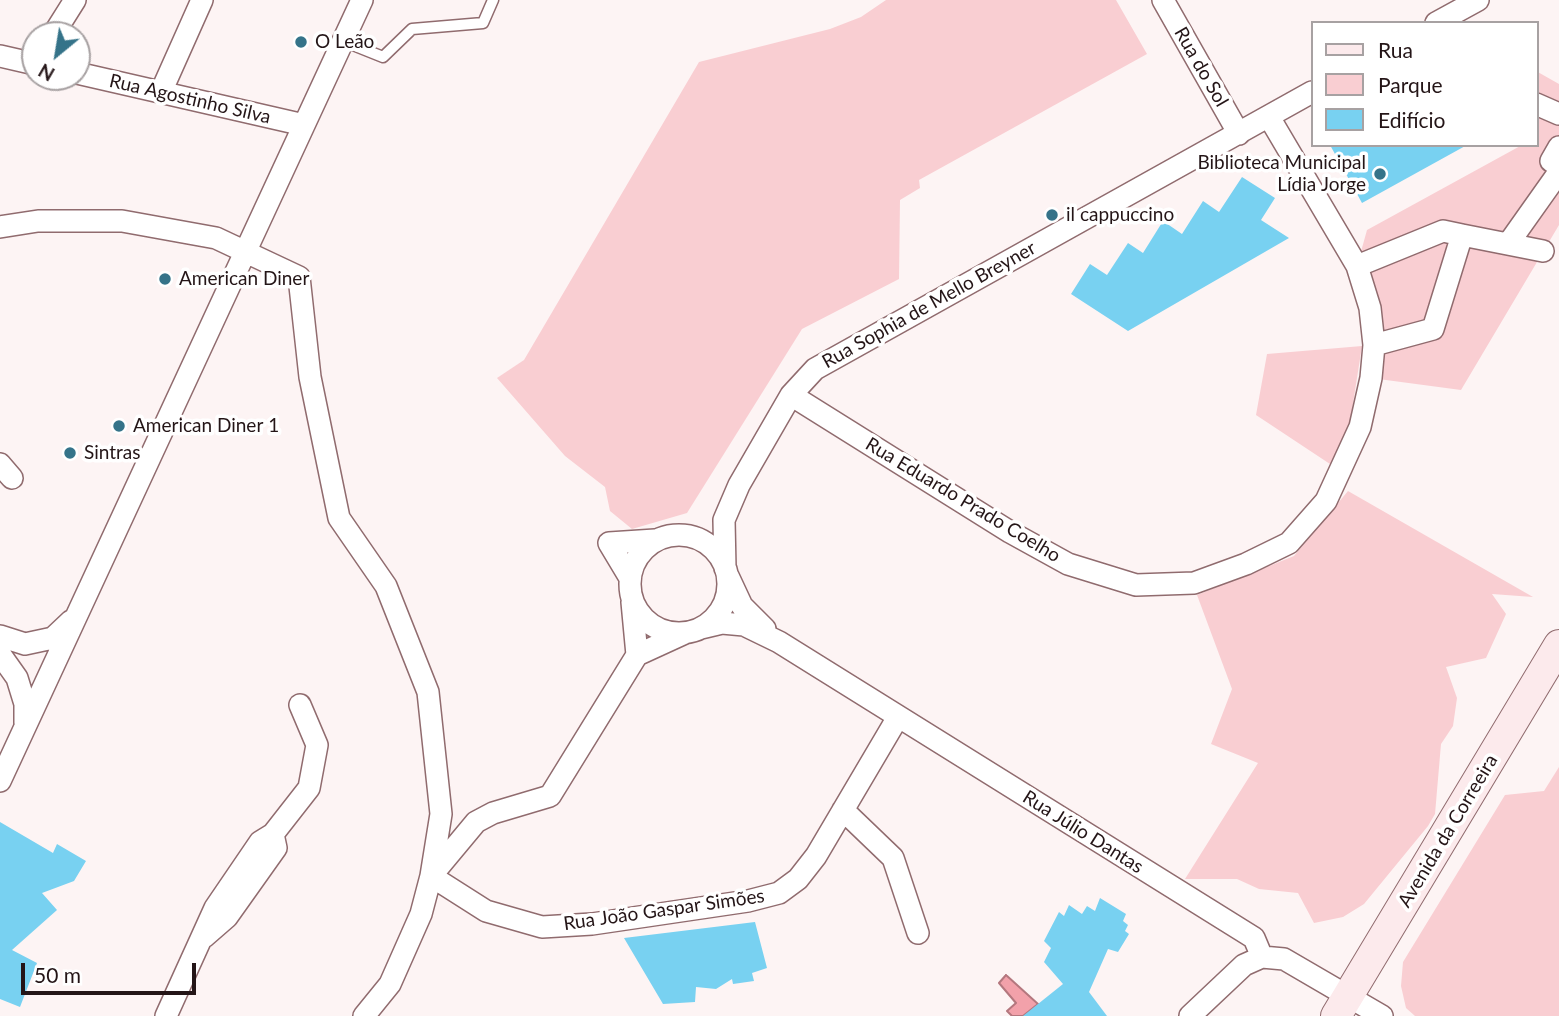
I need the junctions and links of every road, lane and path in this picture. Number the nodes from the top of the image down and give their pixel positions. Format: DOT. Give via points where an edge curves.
graph roads {
  1 [pos="75,0"];
  2 [pos="202,0"];
  3 [pos="362,0"];
  4 [pos="493,0"];
  5 [pos="1163,0"];
  6 [pos="1478,0"];
  7 [pos="62,21"];
  8 [pos="1440,21"];
  9 [pos="343,41"];
  10 [pos="0,56"];
  11 [pos="21,61"];
  12 [pos="91,76"];
  13 [pos="160,92"];
  14 [pos="1310,93"];
  15 [pos="1538,105"];
  16 [pos="1559,114"];
  17 [pos="1269,117"];
  18 [pos="303,125"];
  19 [pos="1239,134"];
  20 [pos="1559,147"];
  21 [pos="1559,164"];
  22 [pos="1559,172"];
  23 [pos="0,227"];
  24 [pos="1462,235"];
  25 [pos="1508,244"];
  26 [pos="247,250"];
  27 [pos="1543,251"];
  28 [pos="1357,266"];
  29 [pos="1374,345"];
  30 [pos="791,396"];
  31 [pos="739,485"];
  32 [pos="665,538"];
  33 [pos="726,570"];
  34 [pos="631,588"];
  35 [pos="76,618"];
  36 [pos="693,630"];
  37 [pos="0,636"];
  38 [pos="779,642"];
  39 [pos="1559,645"];
  40 [pos="0,654"];
  41 [pos="637,655"];
  42 [pos="1559,675"];
  43 [pos="300,705"];
  44 [pos="898,717"];
  45 [pos="25,727"];
  46 [pos="6,762"];
  47 [pos="0,780"];
  48 [pos="843,810"];
  49 [pos="431,876"];
  50 [pos="918,933"];
  51 [pos="1262,957"];
  52 [pos="1357,1010"];
  53 [pos="166,1016"];
  54 [pos="364,1016"];
  55 [pos="1189,1016"];
  1 -- 7 [label="street"];
  2 -- 13 [label="street"];
  3 -- 9 [label="street"];
  4 -- 9 [label="lane" via="483,23 412,29 383,57"];
  5 -- 19 [label="street, Rua do Sol"];
  6 -- 8 [label="street"];
  9 -- 18 [label="street"];
  10 -- 11 [label="street"];
  12 -- 13 [label="street, Rua Agostinho Silva"];
  13 -- 18 [label="street, Rua Agostinho Silva"];
  14 -- 17 [label="street, Rua Sophia de Mello Breyner"];
  15 -- 16 [label="street"];
  17 -- 19 [label="street, Rua Sophia de Mello Breyner"];
  17 -- 28 [label="street, Rua Eduardo Prado Coelho"];
  18 -- 26 [label="street"];
  19 -- 30 [label="street, Rua Sophia de Mello Breyner" via="815,369"];
  20 -- 21 [label="street" via="1551,161"];
  22 -- 25 [label="street"];
  23 -- 26 [label="street" via="37,221 122,221 216,237"];
  24 -- 25 [label="street"];
  24 -- 28 [label="street" via="1443,231"];
  24 -- 29 [label="street" via="1433,329"];
  25 -- 27 [label="street"];
  26 -- 35 [label="street"];
  26 -- 49 [label="street" via="299,277 310,377 339,519 386,586 428,692 440,814"];
  28 -- 29 [label="street, Rua Eduardo Prado Coelho" via="1370,308"];
  29 -- 30 [label="street, Rua Eduardo Prado Coelho" via="1360,428 1326,501 1289,543 1194,583 1136,585 1068,564"];
  30 -- 31 [label="street, Rua Sophia de Mello Breyner"];
  31 -- 32 [label="street, Rua Sophia de Mello Breyner" via="718,513 697,527"];
  31 -- 33 [label="street, Rua Sophia de Mello Breyner" via="724,520"];
  32 -- 33 [label="street" via="695,537 710,545"];
  32 -- 34 [label="street, Rua Sophia de Mello Breyner" via="639,555"];
  32 -- 34 [label="street" via="609,544"];
  33 -- 36 [label="street, Rua Sophia de Mello Breyner" via="728,591 722,607"];
  33 -- 38 [label="street, Rua Júlio Dantas" via="742,606"];
  34 -- 36 [label="street" via="639,613 652,625 667,632"];
  34 -- 41 [label="street"];
  35 -- 37 [label="street" via="53,638 25,644"];
  35 -- 45 [label="street"];
  36 -- 38 [label="street, Rua Júlio Dantas" via="722,623 744,625"];
  36 -- 41 [label="street, Rua Sophia de Mello Breyner"];
  38 -- 44 [label="street, Rua Júlio Dantas"];
  39 -- 52 [label="main road, Avenida da Correeira"];
  40 -- 45 [label="street" via="21,691"];
  41 -- 49 [label="street" via="550,796 476,821"];
  42 -- 52 [label="main road, Avenida da Correeira"];
  43 -- 53 [label="street" via="317,745 309,788 273,834 276,848 227,917 204,937"];
  44 -- 48 [label="street, Rua João Gaspar Simões"];
  44 -- 51 [label="street, Rua Júlio Dantas" via="1254,938"];
  45 -- 46 [label="street"];
  46 -- 47 [label="street"];
  48 -- 49 [label="street, Rua João Gaspar Simões" via="799,879 779,893 747,901 542,927 486,911"];
  48 -- 50 [label="street" via="893,858"];
  49 -- 54 [label="street" via="421,914 390,984"];
  51 -- 52 [label="street" via="1284,959"];
  51 -- 55 [label="street" via="1244,965"];
}
